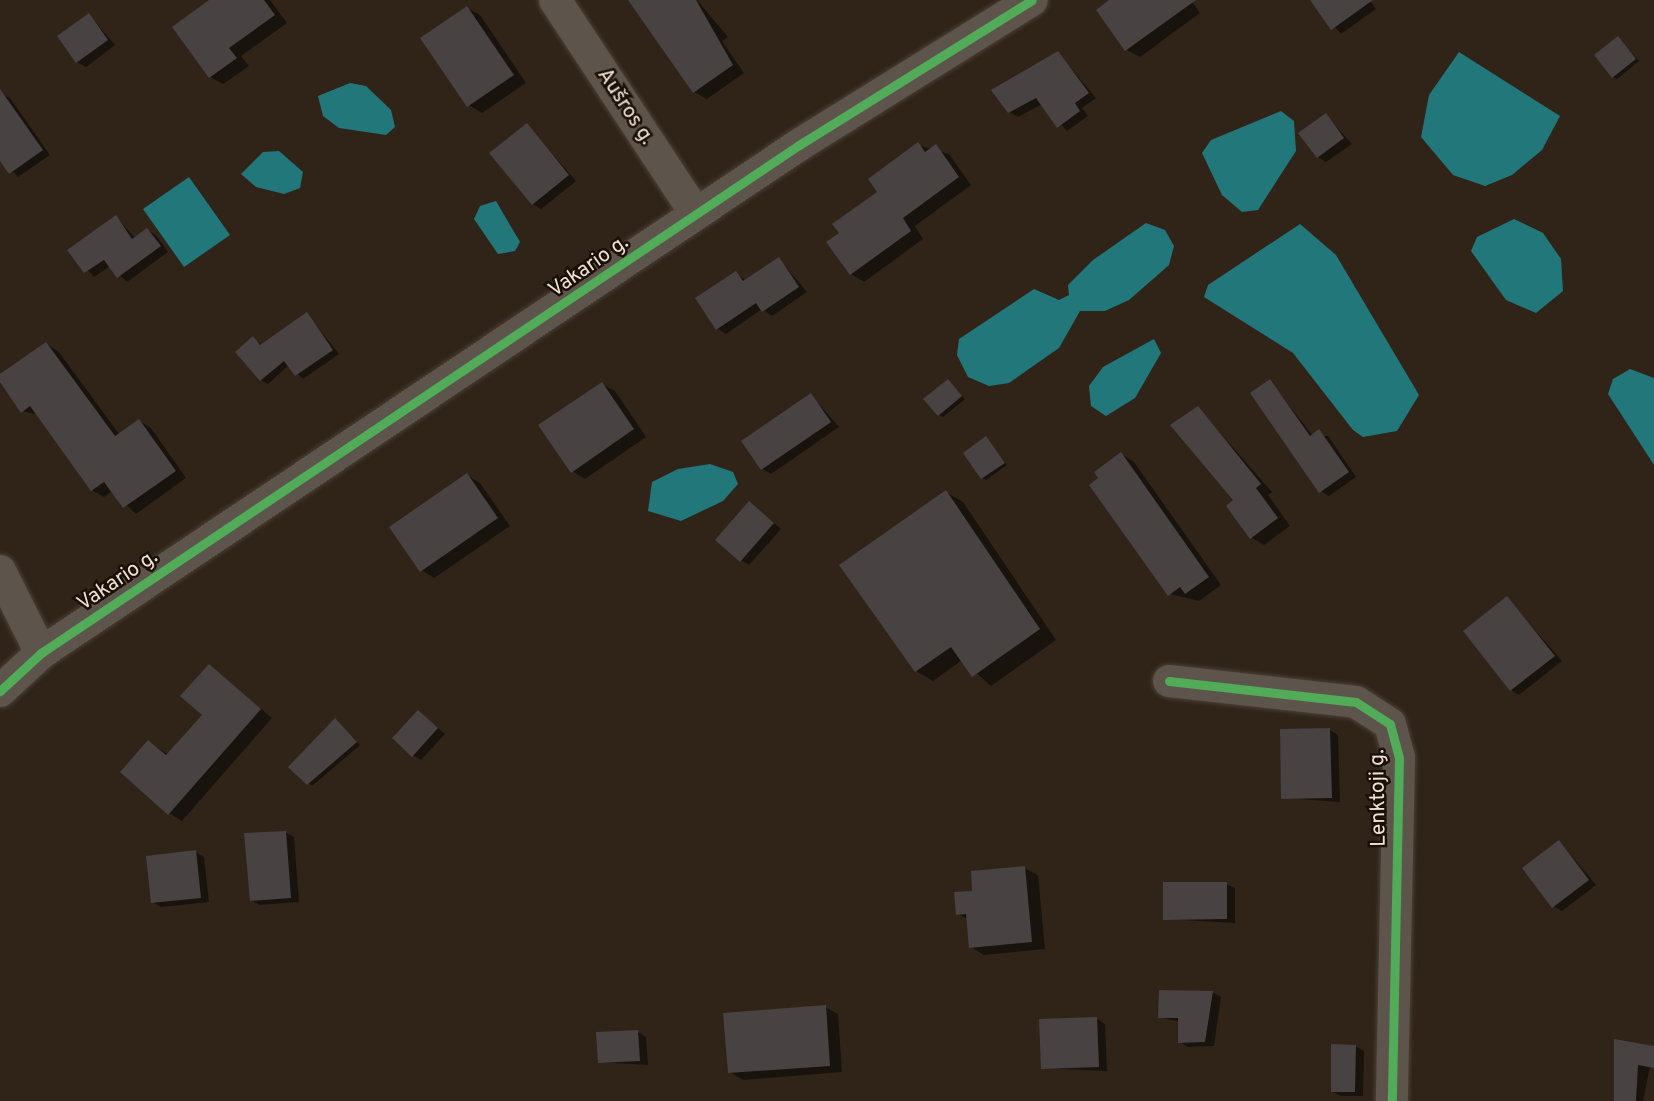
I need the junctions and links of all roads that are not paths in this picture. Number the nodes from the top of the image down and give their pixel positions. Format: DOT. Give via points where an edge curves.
graph roads {
  1 [pos="555,0"];
  2 [pos="1032,0"];
  3 [pos="696,214"];
  4 [pos="0,571"];
  5 [pos="41,653"];
  6 [pos="1170,681"];
  7 [pos="0,691"];
  8 [pos="1392,1101"];
  1 -- 3 [label="street, Aušros g."];
  2 -- 3 [label="street, Vakario g."];
  3 -- 5 [label="street, Vakario g."];
  4 -- 5 [label="street"];
  5 -- 7 [label="street, Vakario g."];
  6 -- 8 [label="street, Lenktoji g." via="1356,702 1390,724 1399,758"];
}
